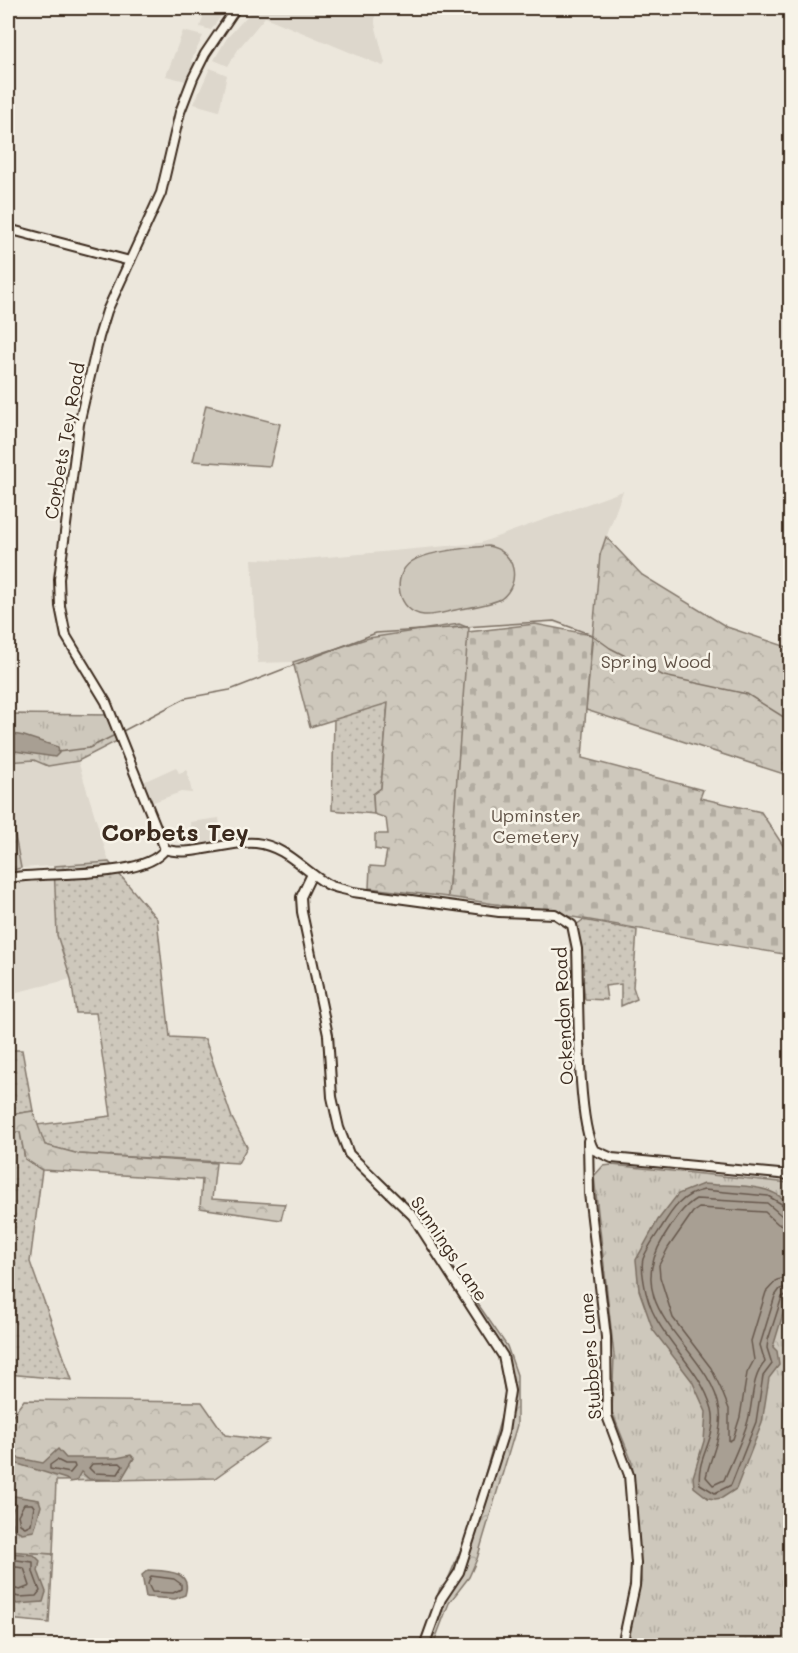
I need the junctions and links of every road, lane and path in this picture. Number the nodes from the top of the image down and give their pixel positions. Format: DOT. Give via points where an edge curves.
graph roads {
  1 [pos="237,8"];
  2 [pos="8,229"];
  3 [pos="130,261"];
  4 [pos="165,849"];
  5 [pos="312,874"];
  6 [pos="8,878"];
  7 [pos="588,1136"];
  8 [pos="606,1157"];
  9 [pos="588,1169"];
  10 [pos="790,1175"];
  11 [pos="424,1646"];
  12 [pos="622,1646"];
  1 -- 3 [label="main road, Corbets Tey Road" via="193,78 180,112 162,193"];
  2 -- 3 [label="main road"];
  3 -- 4 [label="main road, Corbets Tey Road" via="107,311 79,424 59,579 60,606 66,636 106,702"];
  4 -- 5 [label="main road, Ockendon Road" via="258,843 288,855"];
  4 -- 6 [label="main road" via="154,861 122,870"];
  5 -- 7 [label="main road, Ockendon Road" via="329,886 353,892 499,912 555,914 568,921 577,949"];
  5 -- 11 [label="main road, Sunnings Lane" via="301,897 302,912 328,1035 332,1097 345,1145 349,1154 413,1216 503,1356 508,1373 509,1406 487,1490 459,1572 441,1599"];
  7 -- 8 [label="main road" via="594,1150"];
  7 -- 9 [label="main road, Stubbers Lane"];
  8 -- 9 [label="main road"];
  8 -- 10 [label="main road"];
  9 -- 12 [label="main road, Stubbers Lane" via="606,1337 607,1416 629,1475 636,1563"];
}
